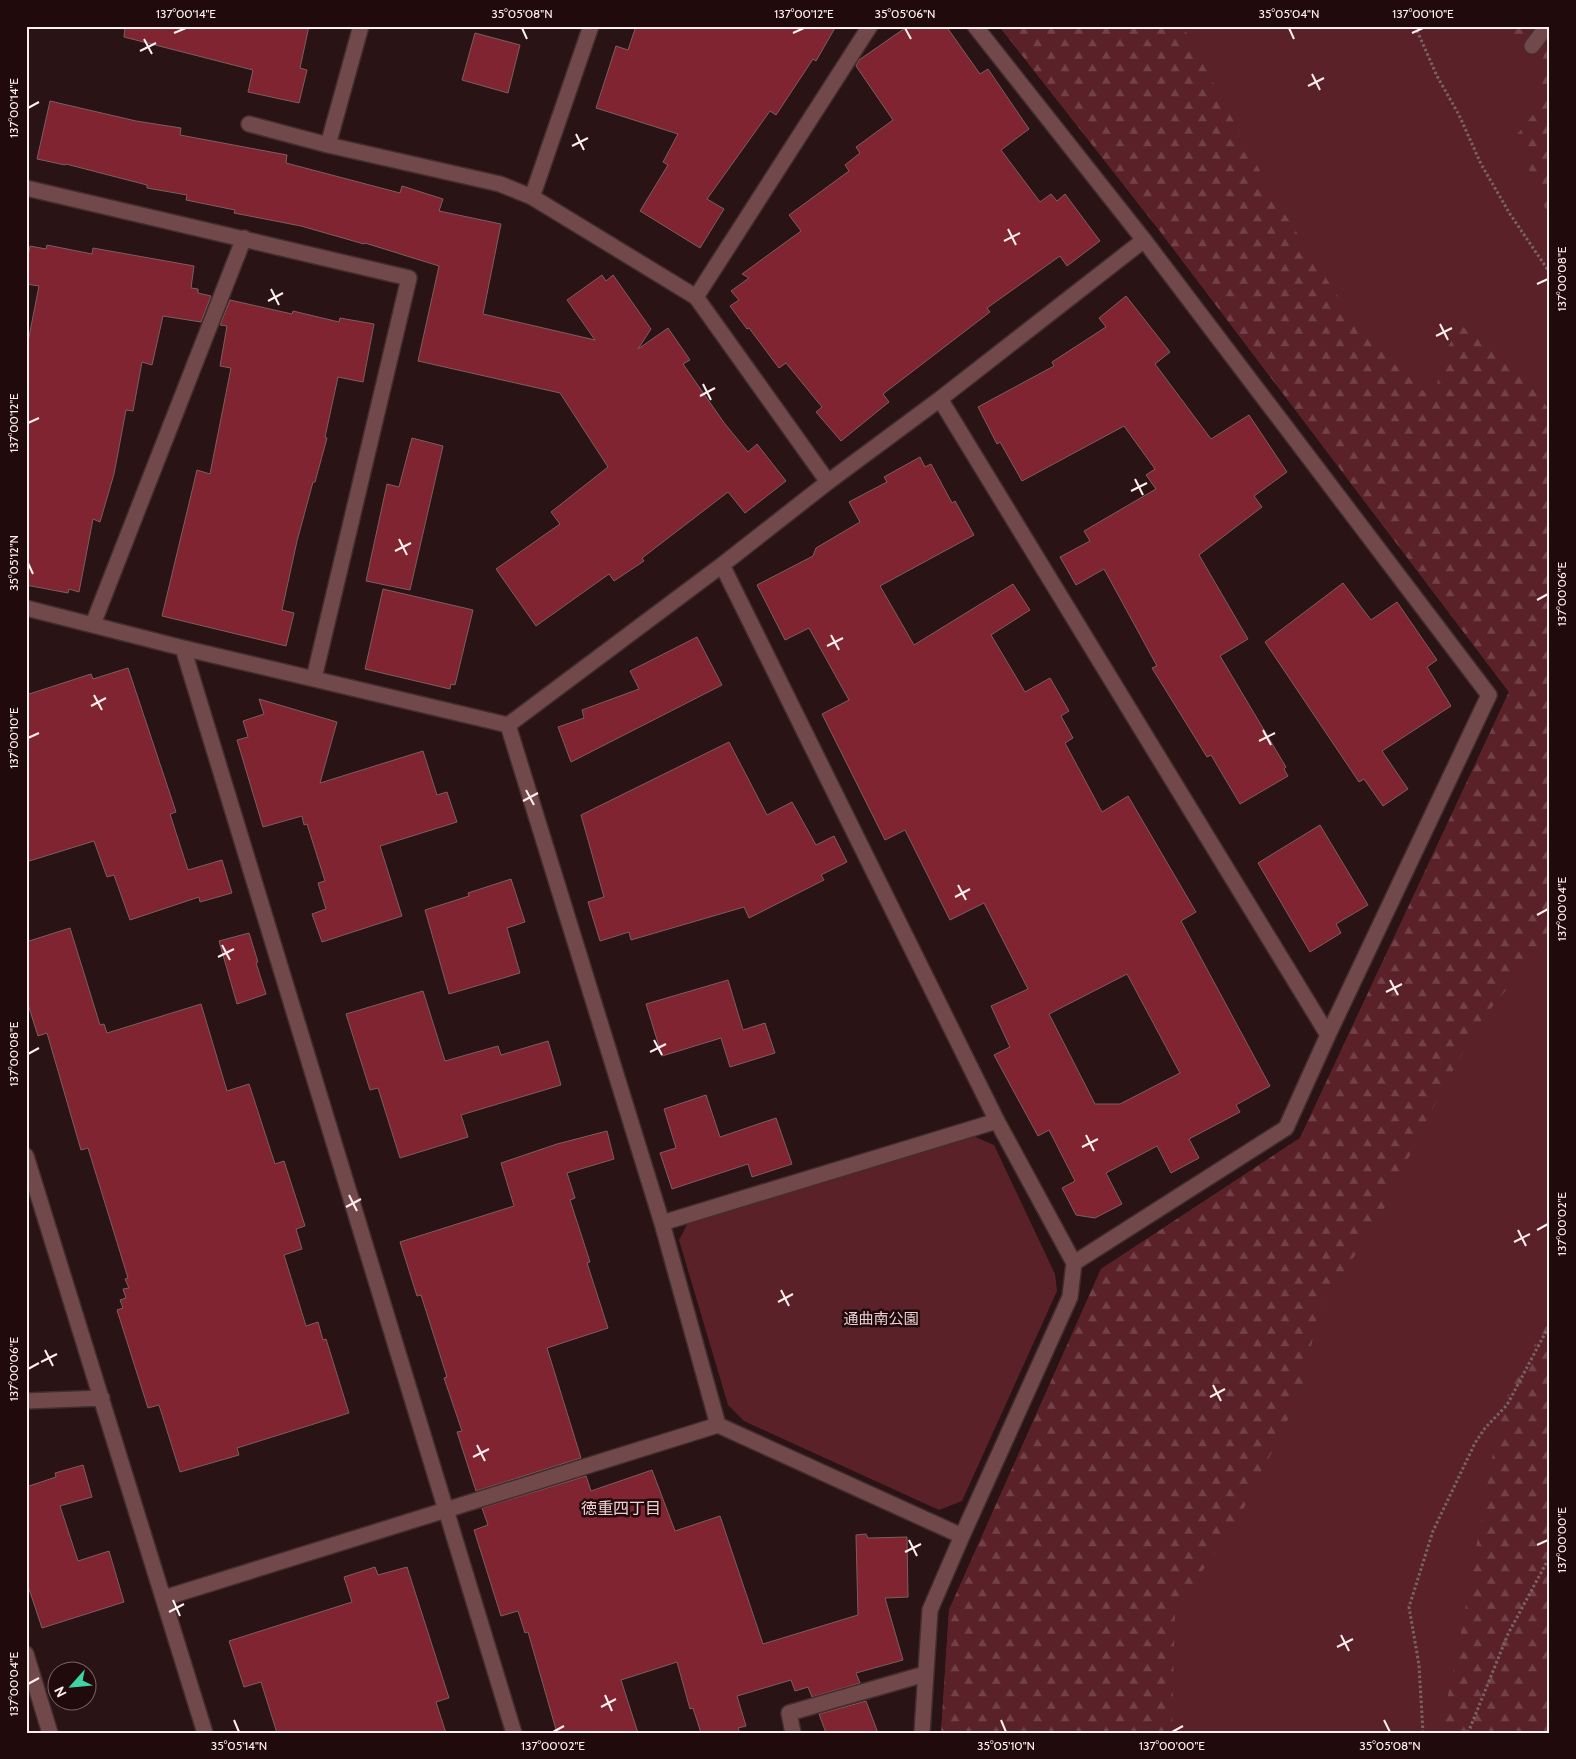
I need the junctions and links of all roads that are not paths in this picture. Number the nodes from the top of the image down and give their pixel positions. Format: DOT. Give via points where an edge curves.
graph roads {
  1 [pos="361,26"];
  2 [pos="591,26"];
  3 [pos="870,26"];
  4 [pos="975,26"];
  5 [pos="1547,26"];
  6 [pos="1532,46"];
  7 [pos="248,124"];
  8 [pos="328,145"];
  9 [pos="26,188"];
  10 [pos="532,197"];
  11 [pos="244,238"];
  12 [pos="1144,240"];
  13 [pos="696,296"];
  14 [pos="940,399"];
  15 [pos="828,482"];
  16 [pos="722,565"];
  17 [pos="26,608"];
  18 [pos="93,624"];
  19 [pos="183,648"];
  20 [pos="314,678"];
  21 [pos="508,725"];
  22 [pos="1328,1035"];
  23 [pos="997,1120"];
  24 [pos="26,1156"];
  25 [pos="662,1223"];
  26 [pos="1074,1263"];
  27 [pos="102,1398"];
  28 [pos="26,1401"];
  29 [pos="718,1425"];
  30 [pos="447,1511"];
  31 [pos="962,1536"];
  32 [pos="164,1598"];
  33 [pos="26,1654"];
  34 [pos="925,1674"];
  35 [pos="50,1733"];
  36 [pos="205,1733"];
  37 [pos="514,1733"];
  38 [pos="792,1733"];
  39 [pos="922,1733"];
  1 -- 8 [label="street"];
  2 -- 10 [label="street"];
  3 -- 13 [label="street"];
  4 -- 12 [label="street"];
  5 -- 6 [label="street"];
  7 -- 8 [label="street"];
  8 -- 10 [label="street" via="500,184"];
  9 -- 11 [label="street"];
  10 -- 13 [label="street"];
  11 -- 18 [label="street"];
  11 -- 20 [label="street" via="409,278"];
  12 -- 14 [label="street"];
  12 -- 22 [label="street" via="1489,696"];
  13 -- 15 [label="street"];
  14 -- 15 [label="street"];
  14 -- 22 [label="street"];
  15 -- 16 [label="street"];
  16 -- 21 [label="street"];
  16 -- 23 [label="street"];
  17 -- 18 [label="street"];
  18 -- 19 [label="street"];
  19 -- 20 [label="street"];
  19 -- 30 [label="street"];
  20 -- 21 [label="street"];
  21 -- 25 [label="street"];
  22 -- 26 [label="street" via="1286,1128"];
  23 -- 25 [label="street"];
  23 -- 26 [label="street"];
  24 -- 27 [label="street"];
  25 -- 29 [label="street"];
  26 -- 31 [label="street" via="1070,1298"];
  27 -- 28 [label="street"];
  27 -- 32 [label="street"];
  29 -- 30 [label="street"];
  29 -- 31 [label="street"];
  30 -- 32 [label="street"];
  30 -- 37 [label="street"];
  31 -- 34 [label="street" via="930,1610"];
  32 -- 36 [label="street"];
  33 -- 35 [label="street"];
  34 -- 38 [label="street" via="789,1713"];
  34 -- 39 [label="street"];
}
